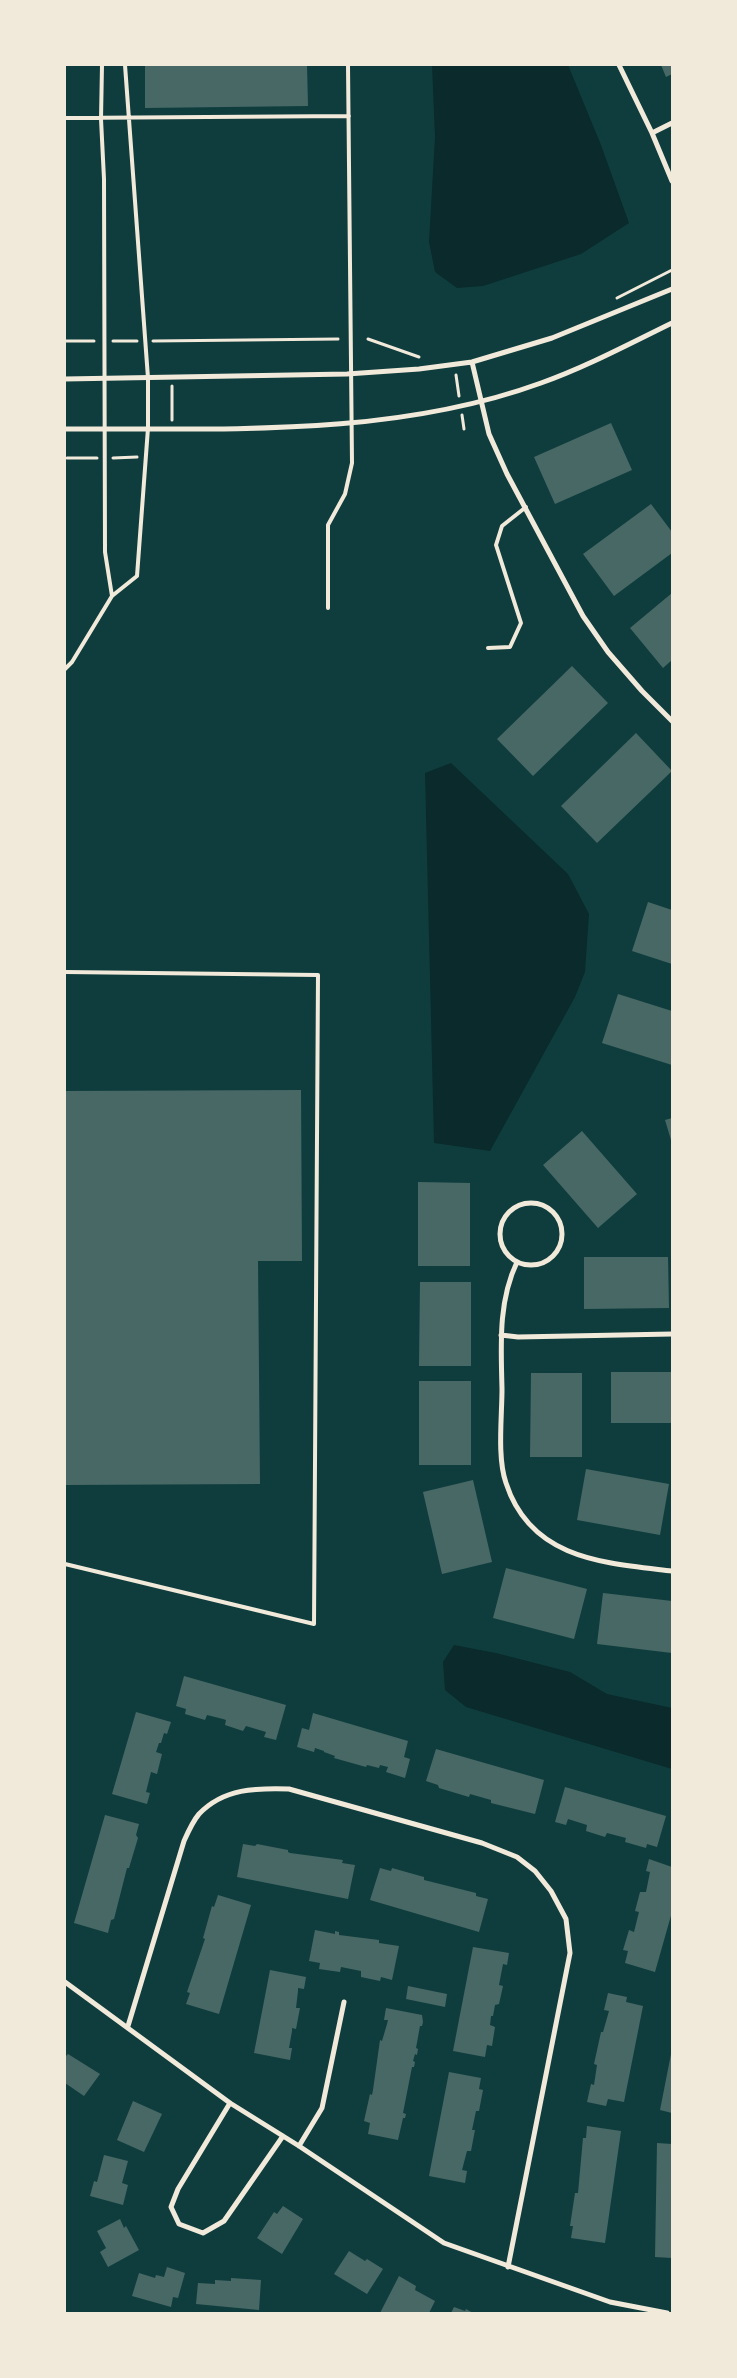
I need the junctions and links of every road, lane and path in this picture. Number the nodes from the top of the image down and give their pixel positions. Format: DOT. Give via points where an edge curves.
graph roads {
  1 [pos="102,65"];
  2 [pos="125,65"];
  3 [pos="348,65"];
  4 [pos="619,65"];
  5 [pos="349,116"];
  6 [pos="65,118"];
  7 [pos="101,119"];
  8 [pos="129,119"];
  9 [pos="672,123"];
  10 [pos="652,133"];
  11 [pos="672,181"];
  12 [pos="672,270"];
  13 [pos="672,289"];
  14 [pos="611,301"];
  15 [pos="672,323"];
  16 [pos="338,339"];
  17 [pos="368,339"];
  18 [pos="65,341"];
  19 [pos="104,341"];
  20 [pos="145,341"];
  21 [pos="427,360"];
  22 [pos="472,362"];
  23 [pos="455,364"];
  24 [pos="352,374"];
  25 [pos="65,378"];
  26 [pos="104,378"];
  27 [pos="148,378"];
  28 [pos="172,378"];
  29 [pos="480,402"];
  30 [pos="460,406"];
  31 [pos="352,422"];
  32 [pos="104,428"];
  33 [pos="148,428"];
  34 [pos="172,428"];
  35 [pos="65,429"];
  36 [pos="464,430"];
  37 [pos="526,507"];
  38 [pos="112,596"];
  39 [pos="328,608"];
  40 [pos="488,648"];
  41 [pos="65,669"];
  42 [pos="672,721"];
  43 [pos="65,972"];
  44 [pos="517,1262"];
  45 [pos="672,1334"];
  46 [pos="501,1335"];
  47 [pos="65,1564"];
  48 [pos="672,1571"];
  49 [pos="65,1982"];
  50 [pos="344,2002"];
  51 [pos="128,2026"];
  52 [pos="230,2103"];
  53 [pos="283,2136"];
  54 [pos="299,2146"];
  55 [pos="508,2267"];
  56 [pos="667,2313"];
  1 -- 7 [label="lane"];
  2 -- 8 [label="lane"];
  3 -- 5 [label="lane"];
  4 -- 10 [label="street"];
  5 -- 8 [label="lane"];
  5 -- 24 [label="lane"];
  6 -- 7 [label="lane"];
  7 -- 8 [label="lane"];
  7 -- 19 [label="lane"];
  8 -- 20 [label="lane"];
  9 -- 10 [label="street"];
  10 -- 11 [label="street"];
  12 -- 14 [label="path"];
  13 -- 22 [label="street" via="552,338"];
  15 -- 29 [label="street" via="541,384"];
  16 -- 20 [label="path"];
  17 -- 21 [label="path"];
  18 -- 19 [label="path"];
  19 -- 20 [label="path"];
  19 -- 26 [label="lane"];
  20 -- 27 [label="lane"];
  22 -- 23 [label="street"];
  22 -- 29 [label="street"];
  23 -- 24 [label="street"];
  23 -- 30 [label="path"];
  24 -- 28 [label="street"];
  24 -- 31 [label="lane"];
  25 -- 26 [label="street"];
  26 -- 27 [label="street"];
  26 -- 32 [label="lane"];
  27 -- 28 [label="street"];
  27 -- 33 [label="lane"];
  28 -- 34 [label="path"];
  29 -- 30 [label="street"];
  29 -- 37 [label="street" via="489,434"];
  30 -- 31 [label="street"];
  30 -- 36 [label="path"];
  31 -- 34 [label="street" via="298,427"];
  31 -- 39 [label="lane" via="352,463 345,494 328,525"];
  32 -- 33 [label="street"];
  32 -- 35 [label="street"];
  32 -- 38 [label="lane" via="106,552"];
  33 -- 34 [label="street"];
  33 -- 38 [label="lane" via="137,576"];
  37 -- 40 [label="lane" via="502,526 496,545 521,623 510,646"];
  37 -- 42 [label="street" via="583,616 614,658"];
  38 -- 41 [label="lane"];
  43 -- 47 [label="lane" via="318,975 314,1624"];
  44 -- 44 [label="street" via="540,1264 556,1252 562,1232 554,1212 546,1206 526,1202 508,1212 502,1220 500,1241 504,1250"];
  44 -- 46 [label="street" via="502,1308"];
  45 -- 46 [label="street"];
  46 -- 48 [label="street" via="502,1457 506,1483 528,1522 548,1542 571,1554 614,1564"];
  49 -- 51 [label="street"];
  50 -- 54 [label="street" via="322,2108"];
  51 -- 52 [label="street"];
  51 -- 55 [label="street" via="184,1841 199,1814 228,1794 262,1788 289,1789 482,1843 517,1857 535,1871 551,1891 566,1919 570,1953"];
  52 -- 53 [label="street"];
  52 -- 53 [label="street" via="178,2189 171,2207 179,2224 203,2233 224,2221"];
  53 -- 54 [label="street"];
  54 -- 55 [label="street" via="444,2244"];
  55 -- 56 [label="street" via="610,2302"];
}
